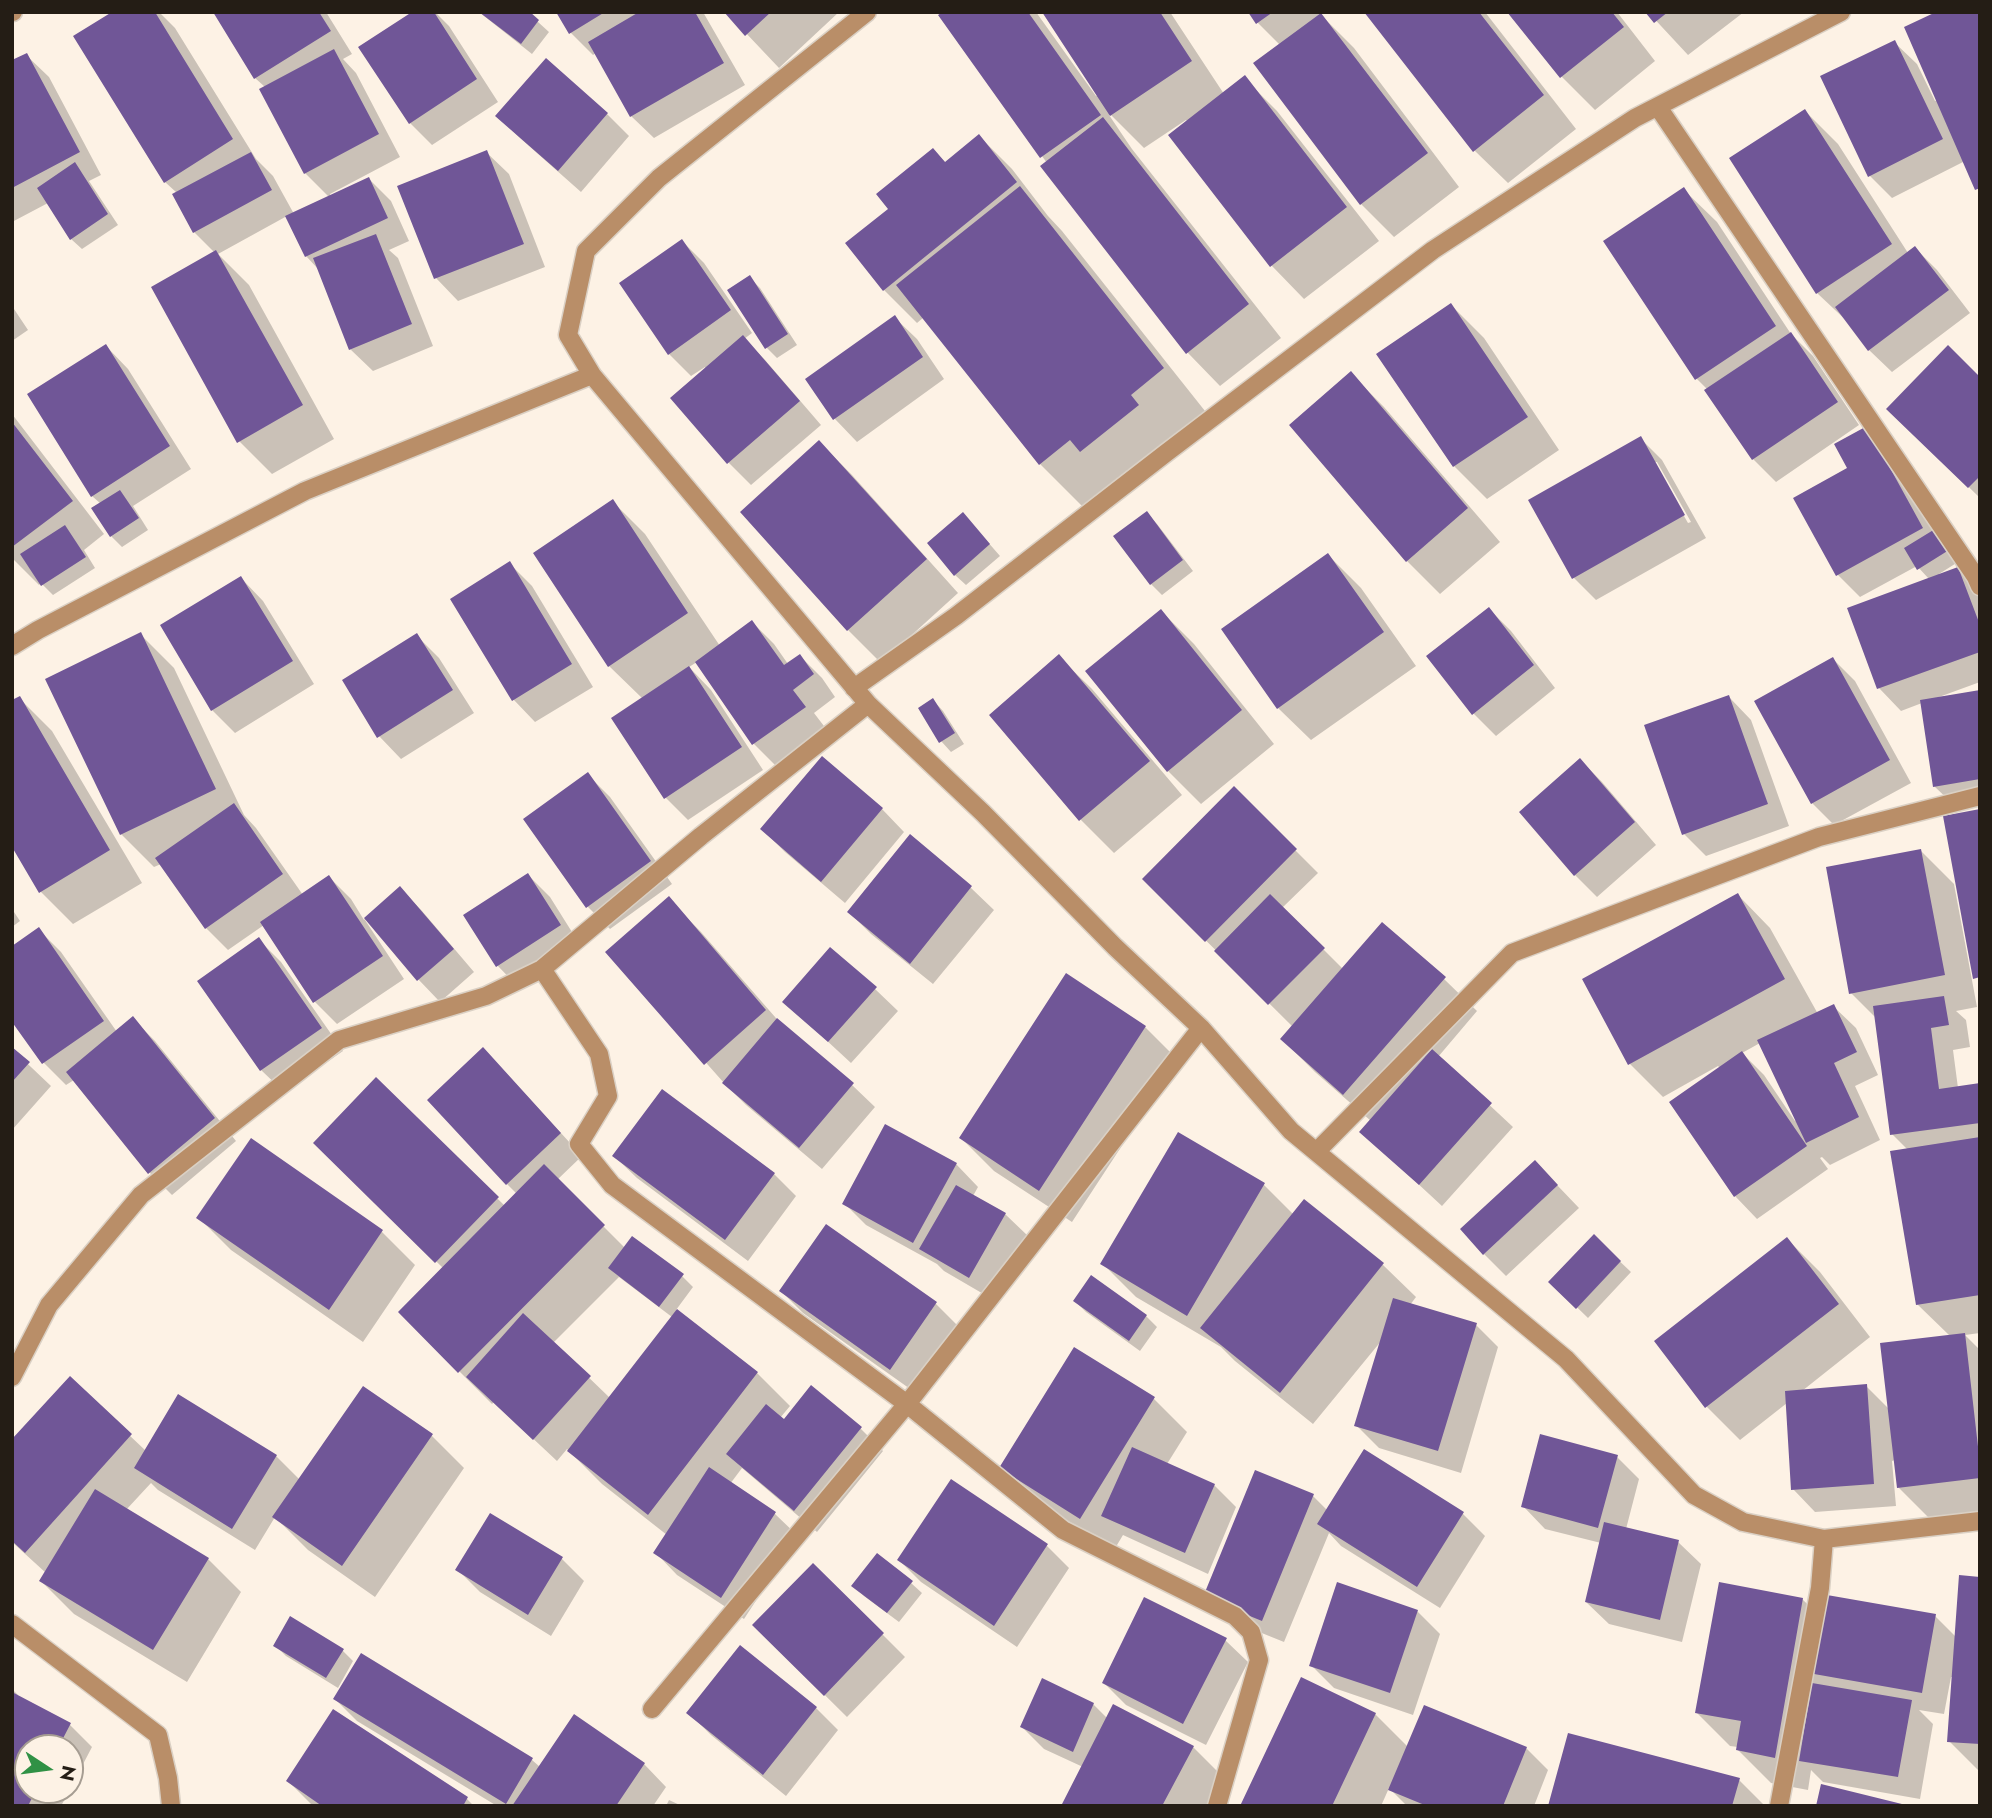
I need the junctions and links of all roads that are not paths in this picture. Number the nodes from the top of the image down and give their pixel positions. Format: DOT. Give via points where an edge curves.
graph roads {
  1 [pos="867,12"];
  2 [pos="1841,12"];
  3 [pos="1658,107"];
  4 [pos="592,375"];
  5 [pos="1979,579"];
  6 [pos="12,646"];
  7 [pos="854,688"];
  8 [pos="868,704"];
  9 [pos="1980,796"];
  10 [pos="542,970"];
  11 [pos="1201,1028"];
  12 [pos="1317,1151"];
  13 [pos="12,1377"];
  14 [pos="907,1404"];
  15 [pos="1980,1521"];
  16 [pos="1824,1539"];
  17 [pos="12,1624"];
  18 [pos="652,1709"];
  19 [pos="171,1806"];
  20 [pos="1217,1806"];
  21 [pos="1779,1806"];
  1 -- 4 [label="street" via="659,178 586,251 568,335"];
  2 -- 3 [label="street"];
  3 -- 5 [label="street"];
  3 -- 7 [label="street" via="1433,250 956,616"];
  4 -- 6 [label="street" via="305,491"];
  4 -- 7 [label="street"];
  7 -- 8 [label="street"];
  8 -- 10 [label="street"];
  8 -- 11 [label="street"];
  9 -- 12 [label="street" via="1819,837 1512,953"];
  10 -- 13 [label="street" via="486,996 339,1040 142,1195 49,1305"];
  10 -- 14 [label="street" via="599,1054 608,1096 579,1144 612,1185"];
  11 -- 12 [label="street" via="1291,1131"];
  11 -- 14 [label="street"];
  12 -- 16 [label="street" via="1566,1359 1694,1496 1743,1522"];
  14 -- 18 [label="street"];
  14 -- 20 [label="street" via="1062,1530 1235,1616 1251,1633 1259,1660"];
  15 -- 16 [label="street"];
  16 -- 21 [label="street" via="1820,1588"];
  17 -- 19 [label="street" via="159,1735"];
}
